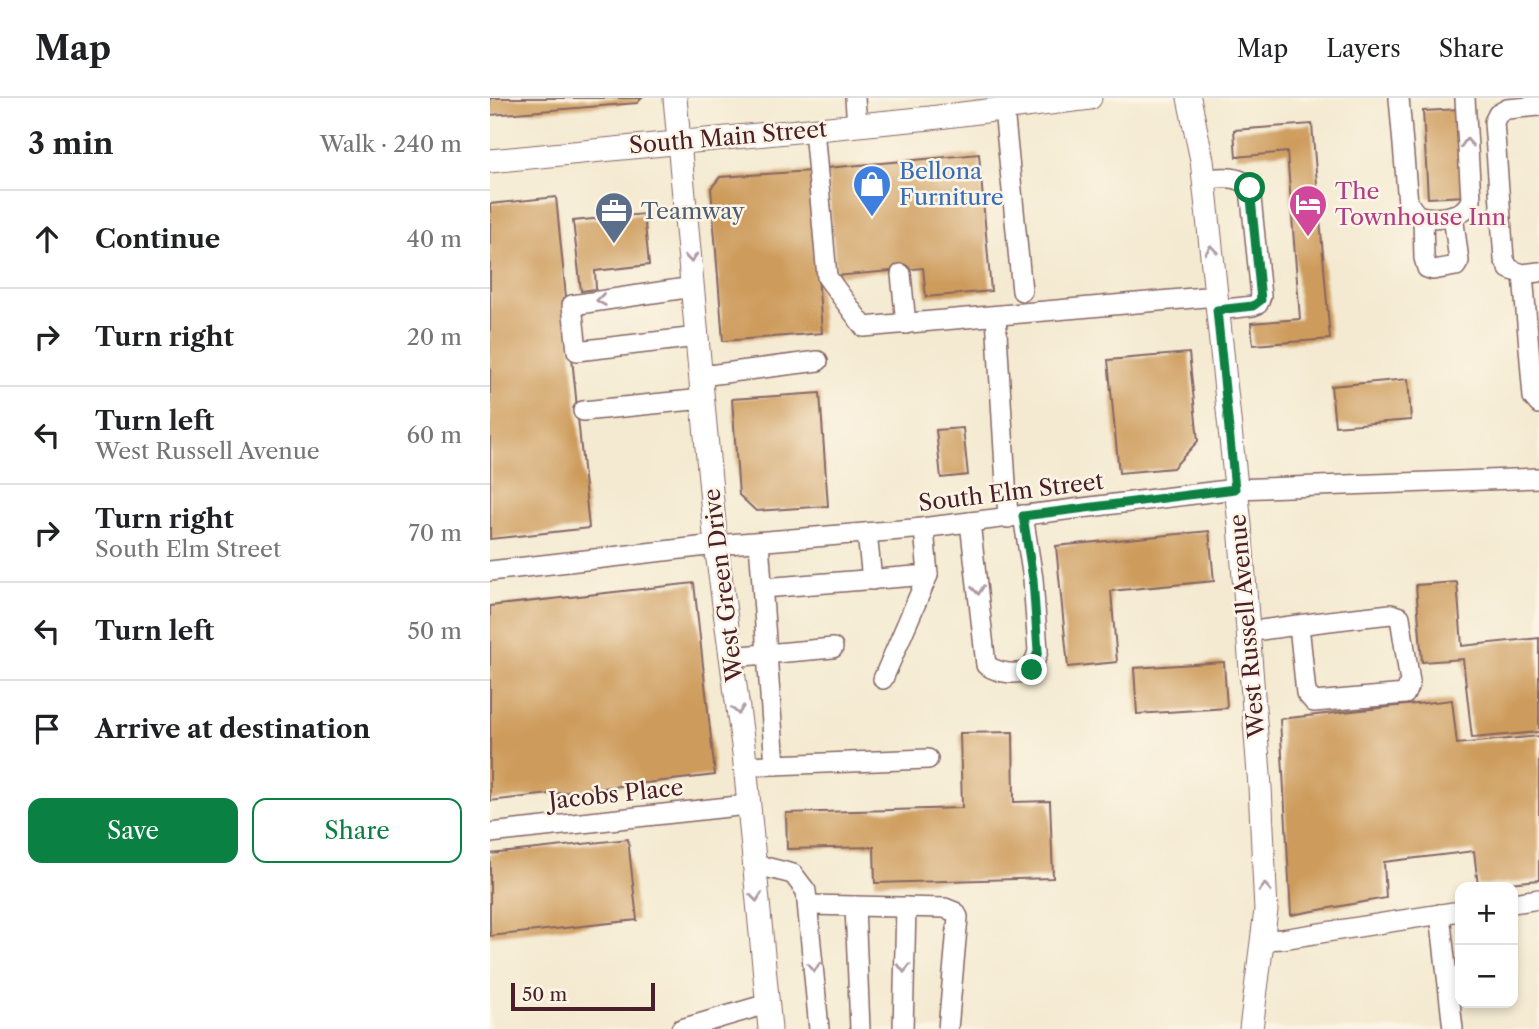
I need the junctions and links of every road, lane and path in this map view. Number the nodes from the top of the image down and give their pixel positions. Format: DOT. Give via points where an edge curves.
graph roads {
  1 [pos="676,98"];
  2 [pos="855,98"];
  3 [pos="1090,98"];
  4 [pos="1189,98"];
  5 [pos="1399,98"];
  6 [pos="1465,98"];
  7 [pos="1539,106"];
  8 [pos="1004,109"];
  9 [pos="857,125"];
  10 [pos="814,129"];
  11 [pos="680,141"];
  12 [pos="490,161"];
  13 [pos="1204,179"];
  14 [pos="1453,215"];
  15 [pos="1423,217"];
  16 [pos="1531,273"];
  17 [pos="901,274"];
  18 [pos="693,287"];
  19 [pos="1022,291"];
  20 [pos="1217,303"];
  21 [pos="996,316"];
  22 [pos="906,324"];
  23 [pos="697,337"];
  24 [pos="818,361"];
  25 [pos="701,376"];
  26 [pos="703,399"];
  27 [pos="1539,404"];
  28 [pos="583,411"];
  29 [pos="1539,478"];
  30 [pos="1235,489"];
  31 [pos="1016,517"];
  32 [pos="970,522"];
  33 [pos="924,528"];
  34 [pos="867,533"];
  35 [pos="759,542"];
  36 [pos="716,545"];
  37 [pos="490,571"];
  38 [pos="928,575"];
  39 [pos="872,580"];
  40 [pos="763,588"];
  41 [pos="1299,625"];
  42 [pos="1248,632"];
  43 [pos="833,648"];
  44 [pos="767,653"];
  45 [pos="731,657"];
  46 [pos="883,679"];
  47 [pos="928,759"];
  48 [pos="775,765"];
  49 [pos="745,766"];
  50 [pos="747,805"];
  51 [pos="490,833"];
  52 [pos="753,864"];
  53 [pos="1539,899"];
  54 [pos="1518,902"];
  55 [pos="809,905"];
  56 [pos="855,906"];
  57 [pos="906,907"];
  58 [pos="1455,912"];
  59 [pos="1440,914"];
  60 [pos="1262,940"];
  61 [pos="767,1004"];
  62 [pos="681,1029"];
  63 [pos="770,1029"];
  64 [pos="819,1029"];
  65 [pos="860,1029"];
  66 [pos="903,1029"];
  67 [pos="948,1029"];
  68 [pos="1251,1029"];
  69 [pos="1453,1029"];
  1 -- 11 [label="main road, West Green Drive"];
  2 -- 9 [label="street"];
  3 -- 8 [label="main road, South Main Street"];
  4 -- 13 [label="main road, West Russell Avenue"];
  5 -- 15 [label="street" via="1408,203"];
  14 -- 6 [label="street, one-way" via="1465,211 1471,199"];
  7 -- 16 [label="street" via="1507,109 1494,122 1504,259 1509,269"];
  8 -- 9 [label="main road, South Main Street"];
  8 -- 19 [label="street"];
  9 -- 10 [label="main road, South Main Street"];
  10 -- 11 [label="main road, South Main Street"];
  10 -- 22 [label="street" via="827,277 864,327"];
  11 -- 12 [label="main road, South Main Street"];
  11 -- 18 [label="main road, West Green Drive, one-way"];
  20 -- 13 [label="main road, West Russell Avenue, one-way"];
  13 -- 20 [label="street" via="1238,179 1250,188 1261,300 1253,306"];
  14 -- 15 [label="street"];
  14 -- 15 [label="street" via="1459,261 1456,266 1433,270 1427,268 1424,258"];
  16 -- 27 [label="street" via="1533,397"];
  17 -- 22 [label="street"];
  18 -- 23 [label="main road, West Green Drive"];
  18 -- 23 [label="street, one-way" via="572,304 577,351"];
  20 -- 21 [label="street"];
  20 -- 30 [label="main road, West Russell Avenue"];
  21 -- 22 [label="street"];
  21 -- 31 [label="street"];
  23 -- 25 [label="main road, West Green Drive"];
  24 -- 25 [label="street"];
  25 -- 26 [label="main road, West Green Drive"];
  26 -- 28 [label="street"];
  26 -- 36 [label="main road, West Green Drive"];
  29 -- 30 [label="street, South Elm Street"];
  30 -- 31 [label="street, South Elm Street"];
  30 -- 42 [label="main road, West Russell Avenue"];
  31 -- 32 [label="street, South Elm Street"];
  32 -- 31 [label="street, one-way" via="986,665 995,671 1021,673 1032,670 1038,651 1033,579"];
  32 -- 33 [label="street, South Elm Street"];
  33 -- 34 [label="street, South Elm Street"];
  33 -- 38 [label="street"];
  34 -- 35 [label="street, South Elm Street"];
  34 -- 39 [label="street"];
  35 -- 36 [label="street, South Elm Street"];
  35 -- 40 [label="street"];
  36 -- 37 [label="street, South Elm Street"];
  36 -- 45 [label="main road, West Green Drive"];
  38 -- 39 [label="street"];
  38 -- 46 [label="street"];
  39 -- 40 [label="street"];
  40 -- 44 [label="street"];
  41 -- 41 [label="street" via="1391,614 1401,617 1410,682 1405,694 1314,702 1306,693"];
  41 -- 42 [label="street"];
  60 -- 42 [label="main road, West Russell Avenue, one-way" via="1266,910"];
  43 -- 44 [label="street"];
  44 -- 45 [label="street"];
  44 -- 48 [label="street"];
  45 -- 49 [label="main road, West Green Drive, one-way"];
  47 -- 48 [label="street"];
  48 -- 49 [label="street"];
  49 -- 50 [label="main road, West Green Drive"];
  50 -- 51 [label="street, Jacobs Place"];
  50 -- 52 [label="main road, West Green Drive"];
  52 -- 55 [label="street" via="793,874 806,891"];
  52 -- 61 [label="main road, West Green Drive, one-way"];
  53 -- 54 [label="street"];
  55 -- 56 [label="street"];
  55 -- 64 [label="street, one-way"];
  56 -- 57 [label="street"];
  56 -- 65 [label="street"];
  57 -- 66 [label="street, one-way"];
  57 -- 67 [label="street" via="945,908 958,917"];
  58 -- 59 [label="street"];
  59 -- 60 [label="street"];
  59 -- 69 [label="street"];
  60 -- 68 [label="main road, West Russell Avenue"];
  61 -- 62 [label="street"];
  61 -- 63 [label="main road, West Green Drive"];
}
